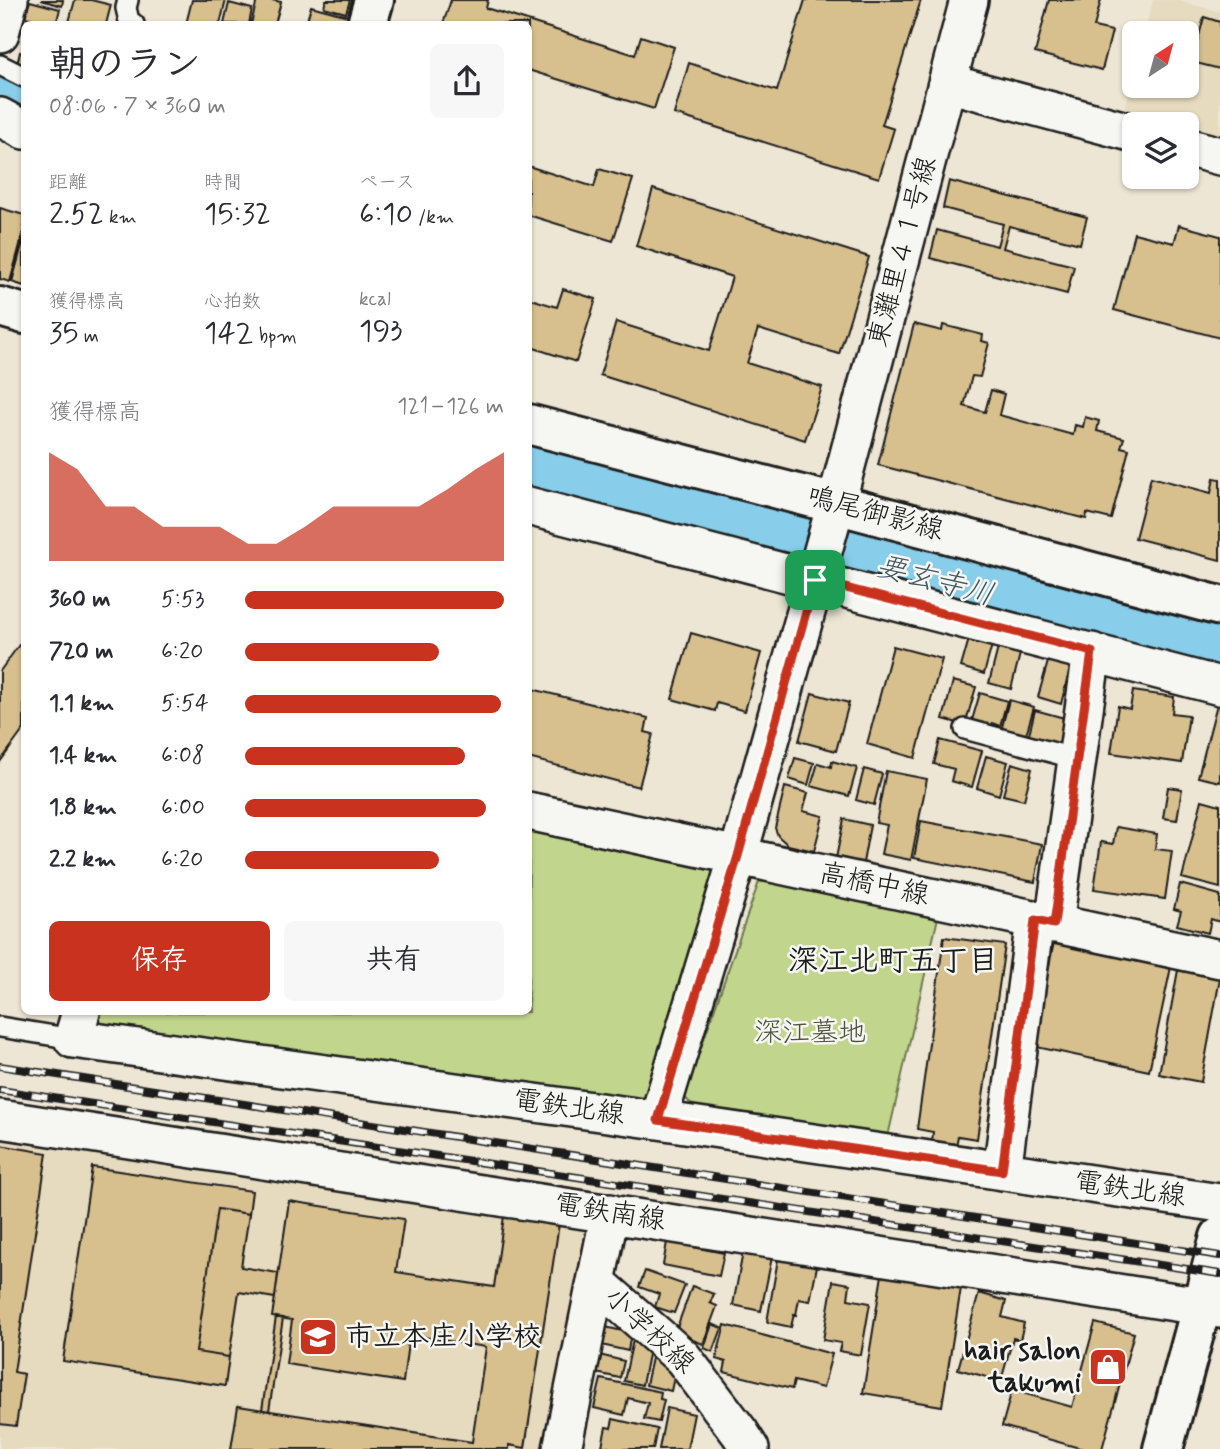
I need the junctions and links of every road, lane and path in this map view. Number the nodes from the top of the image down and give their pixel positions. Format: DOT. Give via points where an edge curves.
graph roads {
  1 [pos="9,0"];
  2 [pos="128,0"];
  3 [pos="374,0"];
  4 [pos="969,0"];
  5 [pos="129,21"];
  6 [pos="368,21"];
  7 [pos="0,33"];
  8 [pos="0,65"];
  9 [pos="21,76"];
  10 [pos="947,83"];
  11 [pos="0,117"];
  12 [pos="21,128"];
  13 [pos="1122,130"];
  14 [pos="1199,150"];
  15 [pos="1220,156"];
  16 [pos="0,307"];
  17 [pos="21,313"];
  18 [pos="532,427"];
  19 [pos="532,507"];
  20 [pos="824,548"];
  21 [pos="1220,607"];
  22 [pos="1092,652"];
  23 [pos="1220,686"];
  24 [pos="965,729"];
  25 [pos="1077,759"];
  26 [pos="532,812"];
  27 [pos="738,856"];
  28 [pos="1044,922"];
  29 [pos="1220,959"];
  30 [pos="77,1025"];
  31 [pos="0,1027"];
  32 [pos="0,1119"];
  33 [pos="658,1120"];
  34 [pos="1002,1171"];
  35 [pos="1220,1203"];
  36 [pos="610,1213"];
  37 [pos="1220,1237"];
  38 [pos="596,1282"];
  39 [pos="1210,1308"];
  40 [pos="562,1449"];
  41 [pos="750,1449"];
  42 [pos="1163,1449"];
  1 -- 7 [label="street"];
  2 -- 5 [label="lane"];
  3 -- 6 [label="street"];
  4 -- 10 [label="street, 東灘里４１号線"];
  8 -- 9 [label="lane"];
  10 -- 13 [label="street"];
  10 -- 20 [label="street, 東灘里４１号線"];
  11 -- 12 [label="street"];
  14 -- 15 [label="street"];
  16 -- 17 [label="street"];
  18 -- 20 [label="street, 鳴尾御影線"];
  19 -- 20 [label="street, 鳴尾御影線"];
  20 -- 21 [label="street, 鳴尾御影線"];
  20 -- 22 [label="street, 鳴尾御影線"];
  20 -- 27 [label="street, 東灘里４１号線"];
  22 -- 23 [label="street, 鳴尾御影線"];
  22 -- 25 [label="street"];
  24 -- 25 [label="lane"];
  25 -- 28 [label="street"];
  26 -- 27 [label="street, 高橋中線"];
  27 -- 28 [label="street, 高橋中線"];
  27 -- 33 [label="street, 東灘里４１号線"];
  28 -- 29 [label="street, 高橋中線"];
  28 -- 34 [label="street"];
  30 -- 31 [label="lane, 電鉄北線"];
  30 -- 33 [label="street, 電鉄北線"];
  32 -- 36 [label="street, 電鉄南線"];
  33 -- 34 [label="street, 電鉄北線"];
  34 -- 35 [label="street, 電鉄北線"];
  36 -- 38 [label="street"];
  36 -- 39 [label="street, 電鉄南線"];
  37 -- 39 [label="street"];
  38 -- 40 [label="street"];
  38 -- 41 [label="street, 小学校線" via="683,1358"];
  39 -- 42 [label="street"];
}
